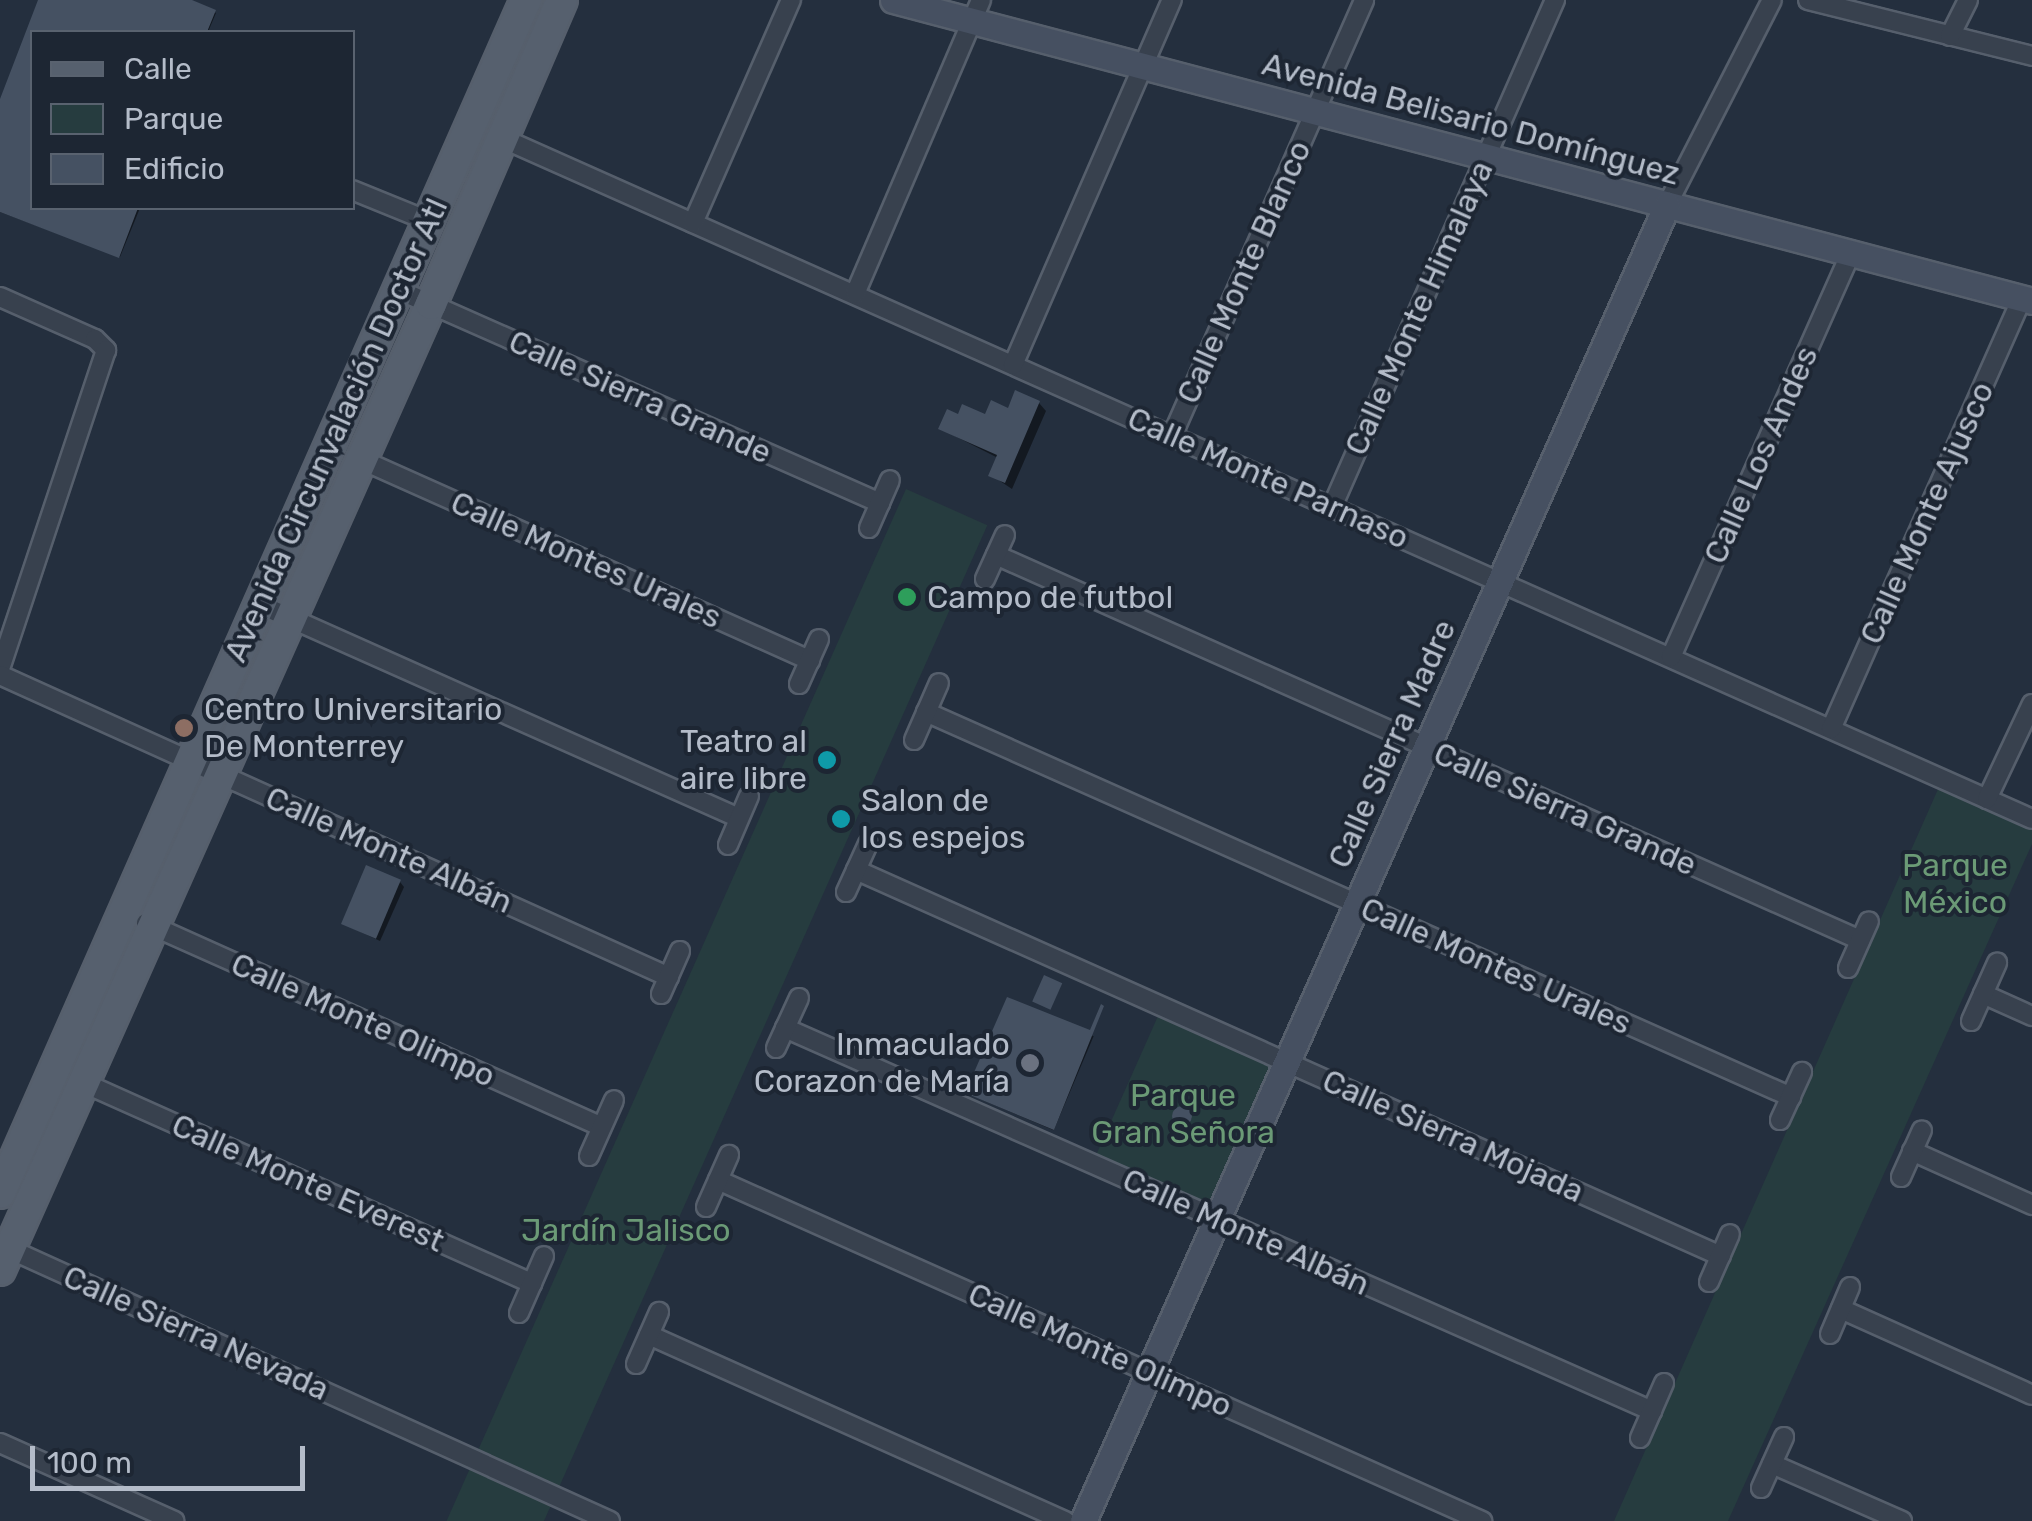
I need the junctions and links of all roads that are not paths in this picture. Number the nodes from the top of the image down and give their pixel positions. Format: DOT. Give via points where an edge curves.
graph roads {
  1 [pos="526,0"];
  2 [pos="791,0"];
  3 [pos="893,0"];
  4 [pos="1172,0"];
  5 [pos="1364,0"];
  6 [pos="1555,0"];
  7 [pos="1772,0"];
  8 [pos="1808,0"];
  9 [pos="1968,0"];
  10 [pos="563,4"];
  11 [pos="977,10"];
  12 [pos="1950,36"];
  13 [pos="2032,56"];
  14 [pos="1143,64"];
  15 [pos="1314,110"];
  16 [pos="504,139"];
  17 [pos="1486,156"];
  18 [pos="355,191"];
  19 [pos="1667,204"];
  20 [pos="431,222"];
  21 [pos="693,223"];
  22 [pos="1851,253"];
  23 [pos="401,291"];
  24 [pos="855,294"];
  25 [pos="0,297"];
  26 [pos="2027,300"];
  27 [pos="431,304"];
  28 [pos="1013,365"];
  29 [pos="1172,436"];
  30 [pos="362,460"];
  31 [pos="890,480"];
  32 [pos="880,504"];
  33 [pos="1332,506"];
  34 [pos="869,528"];
  35 [pos="1006,534"];
  36 [pos="996,555"];
  37 [pos="986,579"];
  38 [pos="1500,581"];
  39 [pos="262,605"];
  40 [pos="291,618"];
  41 [pos="819,639"];
  42 [pos="1671,657"];
  43 [pos="810,660"];
  44 [pos="0,672"];
  45 [pos="939,683"];
  46 [pos="799,684"];
  47 [pos="2032,704"];
  48 [pos="926,712"];
  49 [pos="1831,728"];
  50 [pos="914,740"];
  51 [pos="1426,747"];
  52 [pos="192,761"];
  53 [pos="222,774"];
  54 [pos="750,796"];
  55 [pos="1987,799"];
  56 [pos="739,818"];
  57 [pos="2032,819"];
  58 [pos="728,844"];
  59 [pos="868,844"];
  60 [pos="856,870"];
  61 [pos="846,892"];
  62 [pos="1357,904"];
  63 [pos="124,914"];
  64 [pos="1869,921"];
  65 [pos="153,927"];
  66 [pos="1860,940"];
  67 [pos="680,950"];
  68 [pos="1997,963"];
  69 [pos="1848,968"];
  70 [pos="1983,994"];
  71 [pos="799,998"];
  72 [pos="2032,1016"];
  73 [pos="1971,1021"];
  74 [pos="786,1028"];
  75 [pos="776,1048"];
  76 [pos="1286,1062"];
  77 [pos="1802,1072"];
  78 [pos="84,1083"];
  79 [pos="1791,1097"];
  80 [pos="614,1100"];
  81 [pos="1780,1120"];
  82 [pos="602,1127"];
  83 [pos="1922,1130"];
  84 [pos="1912,1152"];
  85 [pos="589,1156"];
  86 [pos="729,1156"];
  87 [pos="1901,1178"];
  88 [pos="718,1180"];
  89 [pos="0,1193"];
  90 [pos="2032,1205"];
  91 [pos="706,1207"];
  92 [pos="1217,1219"];
  93 [pos="1730,1234"];
  94 [pos="3,1255"];
  95 [pos="544,1256"];
  96 [pos="1721,1256"];
  97 [pos="1709,1282"];
  98 [pos="532,1283"];
  99 [pos="1850,1287"];
  100 [pos="1841,1309"];
  101 [pos="659,1312"];
  102 [pos="519,1314"];
  103 [pos="1830,1334"];
  104 [pos="649,1335"];
  105 [pos="636,1364"];
  106 [pos="1148,1372"];
  107 [pos="1664,1383"];
  108 [pos="2032,1395"];
  109 [pos="1652,1411"];
  110 [pos="1784,1437"];
  111 [pos="1640,1438"];
  112 [pos="0,1443"];
  113 [pos="1772,1464"];
  114 [pos="1762,1488"];
  115 [pos="174,1521"];
  116 [pos="610,1521"];
  117 [pos="1065,1521"];
  118 [pos="1083,1521"];
  119 [pos="1482,1521"];
  120 [pos="1902,1521"];
  1 -- 20 [label="main road, Avenida Circunvalación Doctor Atl"];
  2 -- 21 [label="street"];
  3 -- 11 [label="street, Avenida Belisario Domínguez"];
  4 -- 14 [label="street"];
  5 -- 15 [label="street, Calle Monte Blanco"];
  6 -- 17 [label="street, Calle Monte Himalaya"];
  7 -- 19 [label="street, Calle Sierra Madre"];
  8 -- 12 [label="street"];
  9 -- 12 [label="street"];
  10 -- 16 [label="main road, Avenida Circunvalación Doctor Atl"];
  11 -- 14 [label="street, Avenida Belisario Domínguez"];
  11 -- 24 [label="street"];
  12 -- 13 [label="street"];
  14 -- 15 [label="street, Avenida Belisario Domínguez"];
  14 -- 28 [label="street"];
  15 -- 17 [label="street, Avenida Belisario Domínguez"];
  15 -- 29 [label="street, Calle Monte Blanco"];
  16 -- 21 [label="street, Calle Monte Parnaso"];
  16 -- 27 [label="main road, Avenida Circunvalación Doctor Atl"];
  17 -- 19 [label="street, Avenida Belisario Domínguez"];
  17 -- 33 [label="street, Calle Monte Himalaya"];
  18 -- 20 [label="street"];
  19 -- 22 [label="street, Avenida Belisario Domínguez"];
  19 -- 38 [label="street, Calle Sierra Madre"];
  20 -- 23 [label="main road, Avenida Circunvalación Doctor Atl"];
  21 -- 24 [label="street, Calle Monte Parnaso"];
  22 -- 26 [label="street, Avenida Belisario Domínguez"];
  22 -- 42 [label="street, Calle Los Andes"];
  23 -- 27 [label="street, Calle Sierra Grande"];
  23 -- 39 [label="main road, Avenida Circunvalación Doctor Atl"];
  24 -- 28 [label="street, Calle Monte Parnaso"];
  25 -- 44 [label="street" via="106,350"];
  26 -- 49 [label="street, Calle Monte Ajusco"];
  27 -- 30 [label="main road, Avenida Circunvalación Doctor Atl"];
  27 -- 32 [label="street, Calle Sierra Grande"];
  28 -- 29 [label="street, Calle Monte Parnaso"];
  29 -- 33 [label="street, Calle Monte Parnaso"];
  30 -- 40 [label="main road, Avenida Circunvalación Doctor Atl"];
  30 -- 43 [label="street, Calle Montes Urales"];
  31 -- 32 [label="street"];
  32 -- 34 [label="street"];
  33 -- 38 [label="street, Calle Monte Parnaso"];
  35 -- 36 [label="street"];
  36 -- 37 [label="street"];
  36 -- 51 [label="street, Calle Sierra Grande"];
  38 -- 42 [label="street, Calle Monte Parnaso"];
  38 -- 51 [label="street, Calle Sierra Madre"];
  39 -- 40 [label="street"];
  39 -- 52 [label="main road, Avenida Circunvalación Doctor Atl"];
  40 -- 53 [label="main road, Avenida Circunvalación Doctor Atl"];
  40 -- 56 [label="street"];
  41 -- 43 [label="street"];
  42 -- 49 [label="street, Calle Monte Parnaso"];
  43 -- 46 [label="street"];
  44 -- 52 [label="street, Calle Monte Albán"];
  45 -- 48 [label="street"];
  47 -- 55 [label="street"];
  48 -- 50 [label="street"];
  48 -- 62 [label="street, Calle Montes Urales"];
  49 -- 55 [label="street, Calle Monte Parnaso"];
  51 -- 62 [label="street, Calle Sierra Madre"];
  51 -- 66 [label="street, Calle Sierra Grande"];
  52 -- 53 [label="street, Calle Monte Albán"];
  52 -- 63 [label="main road, Avenida Circunvalación Doctor Atl"];
  53 -- 65 [label="main road, Avenida Circunvalación Doctor Atl"];
  53 -- 67 [label="street, Calle Monte Albán" via="665,985"];
  54 -- 56 [label="street"];
  55 -- 57 [label="street, Calle Monte Parnaso"];
  56 -- 58 [label="street"];
  59 -- 60 [label="street"];
  60 -- 61 [label="street"];
  60 -- 76 [label="street, Calle Sierra Mojada"];
  62 -- 76 [label="street, Calle Sierra Madre"];
  62 -- 79 [label="street, Calle Montes Urales"];
  63 -- 65 [label="street, Calle Monte Olimpo"];
  63 -- 89 [label="main road, Avenida Circunvalación Doctor Atl"];
  64 -- 66 [label="street"];
  65 -- 78 [label="main road, Avenida Circunvalación Doctor Atl"];
  65 -- 82 [label="street, Calle Monte Olimpo"];
  66 -- 69 [label="street"];
  68 -- 70 [label="street"];
  70 -- 72 [label="street"];
  70 -- 73 [label="street"];
  71 -- 74 [label="street"];
  74 -- 75 [label="street"];
  74 -- 92 [label="street, Calle Monte Albán"];
  76 -- 92 [label="street, Calle Sierra Madre"];
  76 -- 96 [label="street, Calle Sierra Mojada"];
  77 -- 79 [label="street"];
  78 -- 94 [label="main road, Avenida Circunvalación Doctor Atl"];
  78 -- 98 [label="street, Calle Monte Everest"];
  79 -- 81 [label="street"];
  80 -- 82 [label="street"];
  82 -- 85 [label="street"];
  83 -- 84 [label="street"];
  84 -- 87 [label="street"];
  84 -- 90 [label="street"];
  86 -- 88 [label="street"];
  88 -- 91 [label="street"];
  88 -- 106 [label="street, Calle Monte Olimpo"];
  92 -- 106 [label="street, Calle Sierra Madre"];
  92 -- 109 [label="street, Calle Monte Albán"];
  93 -- 96 [label="street"];
  94 -- 116 [label="street, Calle Sierra Nevada"];
  95 -- 98 [label="street"];
  96 -- 97 [label="street"];
  98 -- 102 [label="street"];
  99 -- 100 [label="street"];
  100 -- 103 [label="street"];
  100 -- 108 [label="street"];
  101 -- 104 [label="street"];
  104 -- 105 [label="street"];
  104 -- 117 [label="street"];
  106 -- 118 [label="street, Calle Sierra Madre"];
  106 -- 119 [label="street, Calle Monte Olimpo"];
  107 -- 109 [label="street"];
  109 -- 111 [label="street"];
  110 -- 113 [label="street"];
  112 -- 115 [label="street"];
  113 -- 114 [label="street"];
  113 -- 120 [label="street"];
}
